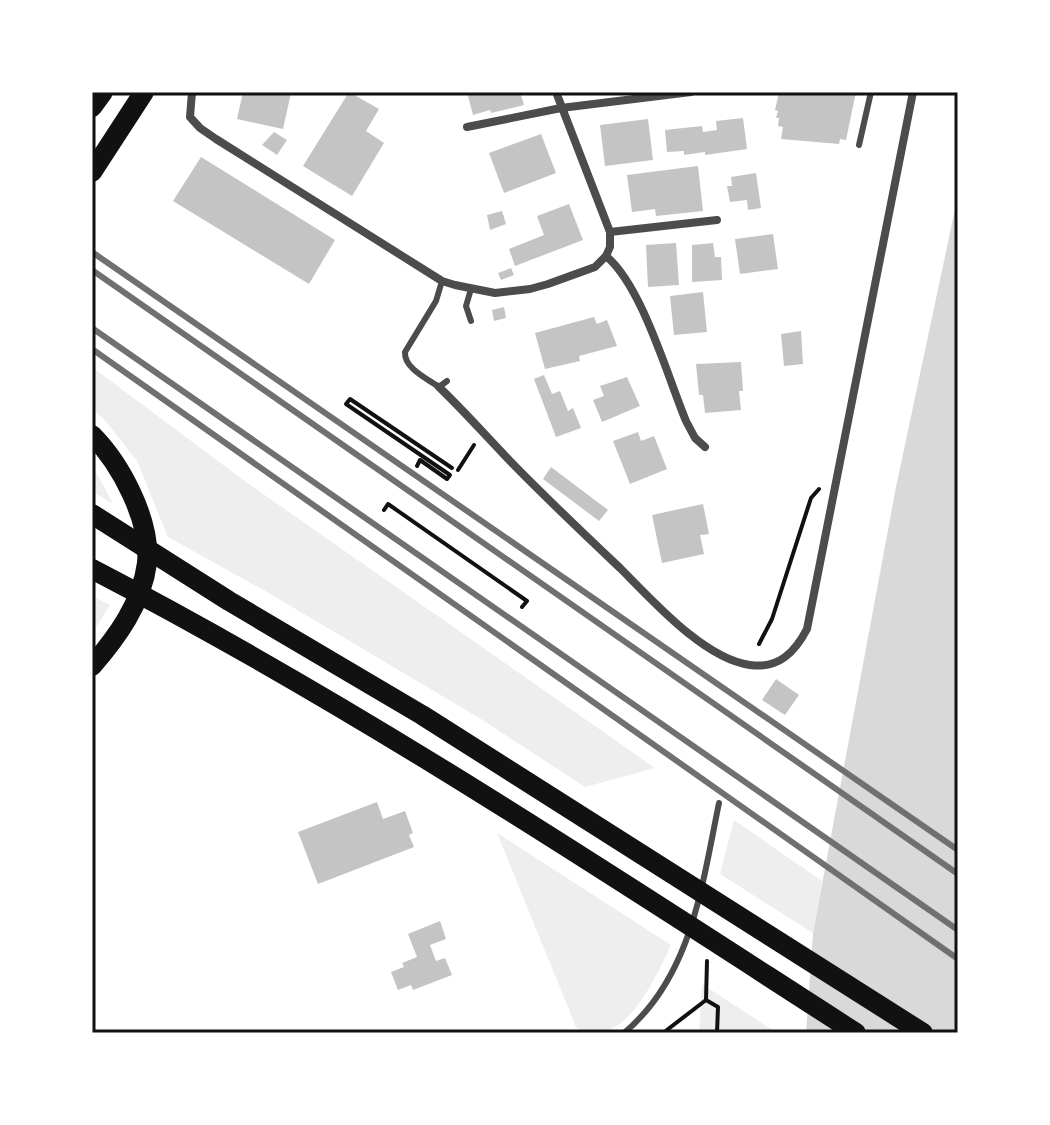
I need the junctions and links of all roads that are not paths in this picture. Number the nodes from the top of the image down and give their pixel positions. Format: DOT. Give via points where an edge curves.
graph roads {
  1 [pos="103,92"];
  2 [pos="144,92"];
  3 [pos="192,92"];
  4 [pos="556,92"];
  5 [pos="691,92"];
  6 [pos="871,92"];
  7 [pos="913,92"];
  8 [pos="92,107"];
  9 [pos="561,108"];
  10 [pos="467,127"];
  11 [pos="859,145"];
  12 [pos="92,172"];
  13 [pos="717,220"];
  14 [pos="610,232"];
  15 [pos="606,256"];
  16 [pos="442,281"];
  17 [pos="471,289"];
  18 [pos="471,321"];
  19 [pos="447,381"];
  20 [pos="439,387"];
  21 [pos="92,435"];
  22 [pos="705,447"];
  23 [pos="92,514"];
  24 [pos="92,569"];
  25 [pos="92,666"];
  26 [pos="719,803"];
  27 [pos="624,1033"];
  28 [pos="856,1033"];
  29 [pos="923,1033"];
  1 -- 8 [label="main road"];
  2 -- 12 [label="main road"];
  3 -- 16 [label="street" via="190,117 200,128"];
  4 -- 9 [label="street"];
  5 -- 9 [label="street"];
  6 -- 11 [label="lane"];
  7 -- 20 [label="street" via="807,629 786,658 750,665 707,645 653,601"];
  9 -- 10 [label="street"];
  9 -- 14 [label="street"];
  13 -- 14 [label="street"];
  14 -- 15 [label="street"];
  15 -- 17 [label="street" via="595,267 530,289"];
  15 -- 22 [label="street" via="635,294 686,421"];
  16 -- 17 [label="street"];
  16 -- 20 [label="lane" via="404,359"];
  17 -- 18 [label="lane" via="466,306"];
  19 -- 20 [label="lane"];
  21 -- 25 [label="main road" via="128,486 139,513 147,562 125,623"];
  23 -- 29 [label="main road" via="422,715"];
  24 -- 28 [label="main road" via="373,727 716,953 762,973"];
  26 -- 27 [label="lane" via="689,937 653,1003"];
}
